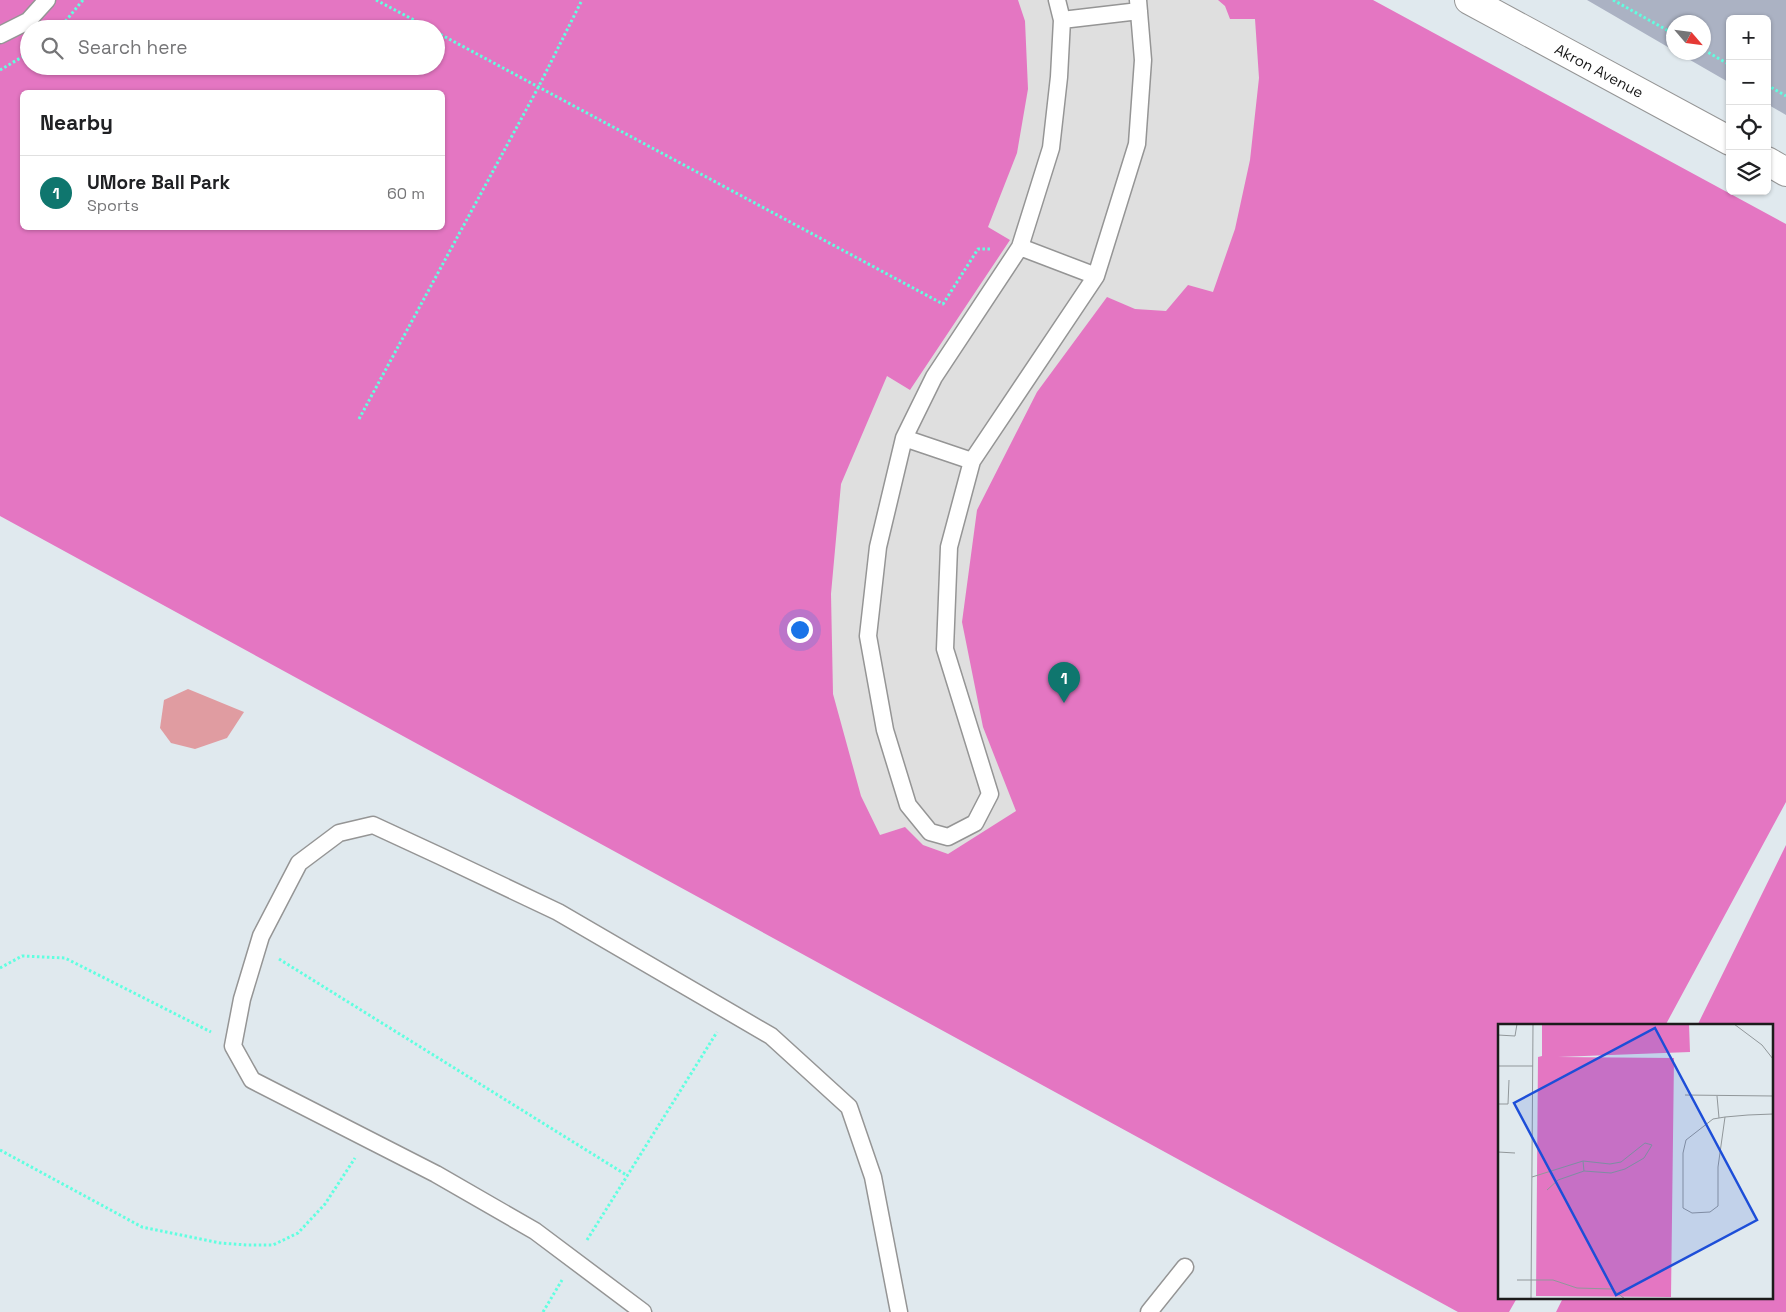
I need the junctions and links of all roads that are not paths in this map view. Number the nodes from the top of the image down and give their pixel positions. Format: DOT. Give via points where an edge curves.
graph roads {
  1 [pos="47,0"];
  2 [pos="1057,0"];
  3 [pos="1469,0"];
  4 [pos="1138,5"];
  5 [pos="29,20"];
  6 [pos="1062,20"];
  7 [pos="20,25"];
  8 [pos="0,35"];
  9 [pos="1726,139"];
  10 [pos="1771,164"];
  11 [pos="1786,172"];
  12 [pos="1020,247"];
  13 [pos="1096,276"];
  14 [pos="904,438"];
  15 [pos="972,461"];
  16 [pos="1184,1267"];
  17 [pos="642,1312"];
  18 [pos="899,1312"];
  19 [pos="1149,1312"];
  1 -- 5 [label="lane"];
  2 -- 6 [label="lane"];
  3 -- 9 [label="street, Akron Avenue"];
  4 -- 6 [label="lane"];
  4 -- 13 [label="lane" via="1142,60 1137,144"];
  6 -- 12 [label="lane" via="1051,148"];
  7 -- 8 [label="lane"];
  10 -- 11 [label="street"];
  12 -- 13 [label="lane"];
  12 -- 14 [label="lane" via="934,377"];
  13 -- 15 [label="lane"];
  14 -- 15 [label="lane"];
  14 -- 15 [label="lane" via="878,547 868,636 885,730 908,805 930,832 948,837 974,823 990,794 946,649 949,548"];
  16 -- 19 [label="lane"];
  17 -- 18 [label="lane" via="535,1232 436,1174 252,1080 234,1044 242,999 258,946 299,863 339,833 373,825 558,912 771,1036 849,1107 873,1176"];
}
